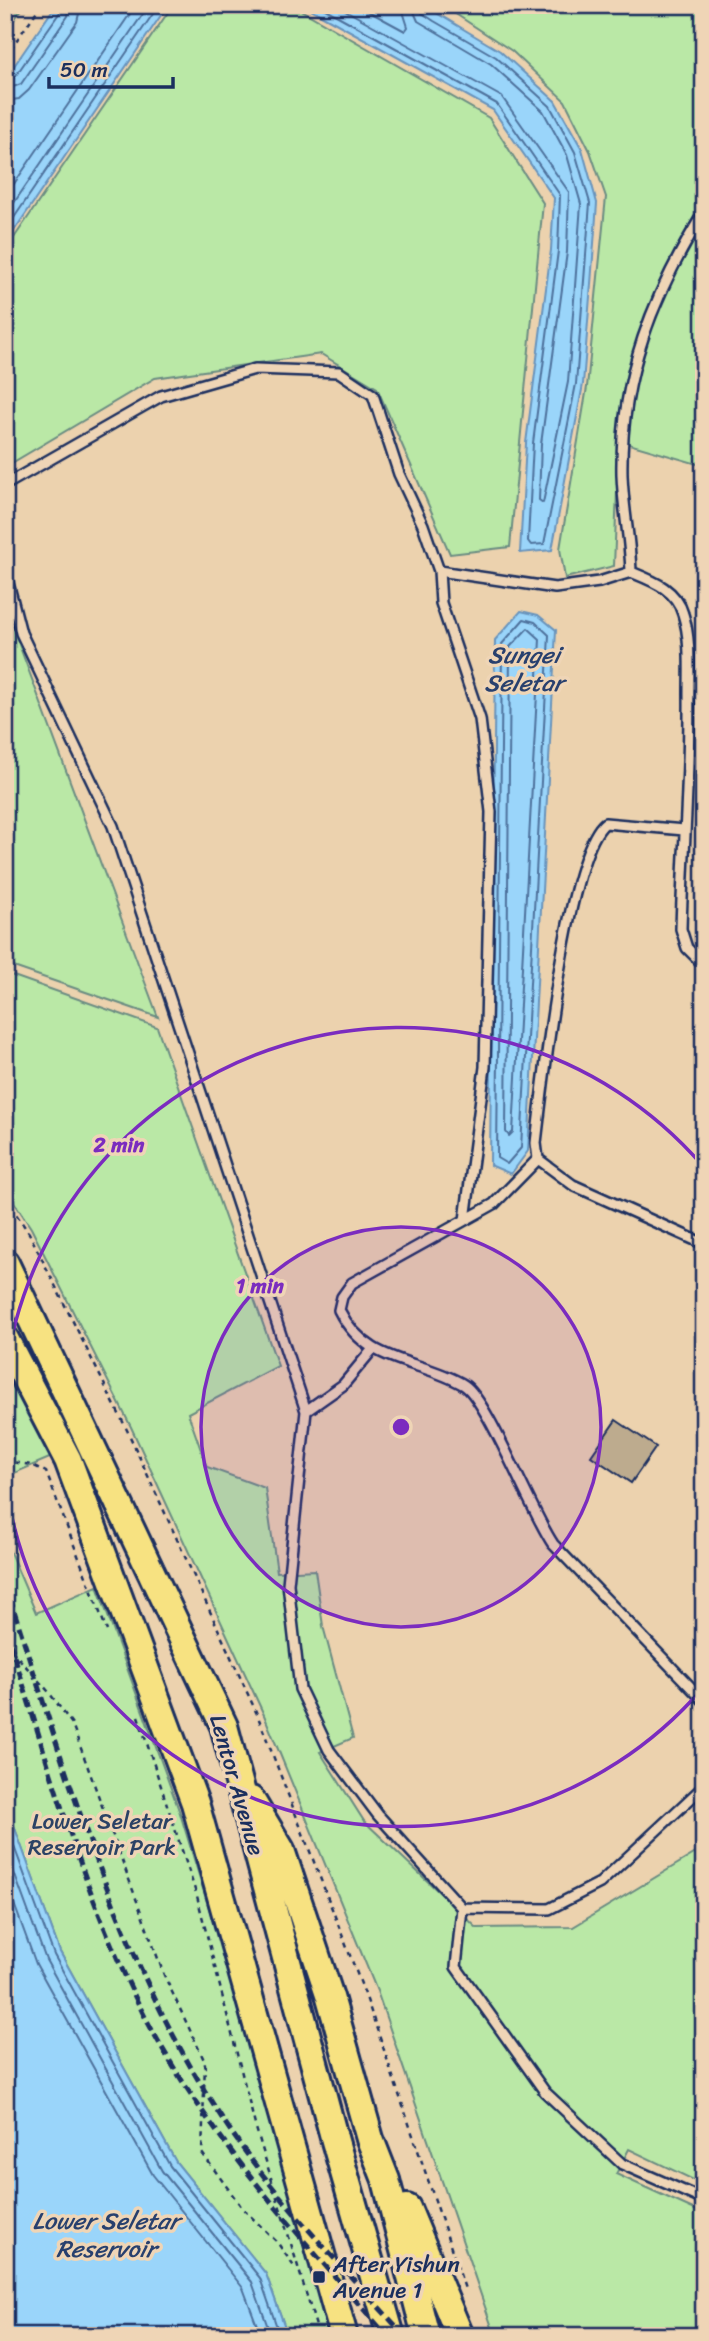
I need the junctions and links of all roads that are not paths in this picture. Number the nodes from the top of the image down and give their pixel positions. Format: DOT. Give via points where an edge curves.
graph roads {
  1 [pos="704,212"];
  2 [pos="5,485"];
  3 [pos="5,571"];
  4 [pos="439,571"];
  5 [pos="631,572"];
  6 [pos="684,831"];
  7 [pos="704,965"];
  8 [pos="538,1159"];
  9 [pos="465,1220"];
  10 [pos="704,1244"];
  11 [pos="5,1263"];
  12 [pos="5,1339"];
  13 [pos="372,1350"];
  14 [pos="306,1411"];
  15 [pos="704,1701"];
  16 [pos="234,1773"];
  17 [pos="704,1786"];
  18 [pos="462,1908"];
  19 [pos="357,2087"];
  20 [pos="704,2200"];
  21 [pos="344,2336"];
  22 [pos="391,2336"];
  23 [pos="426,2336"];
  24 [pos="460,2336"];
  1 -- 5 [label="lane" via="662,284 634,366 625,414 622,476"];
  2 -- 4 [label="lane" via="161,396 255,369 340,372 373,395"];
  3 -- 14 [label="lane" via="21,634 113,826"];
  4 -- 5 [label="lane" via="555,588"];
  4 -- 9 [label="lane" via="442,603 480,719 491,812 485,1067"];
  5 -- 6 [label="lane" via="664,586 683,613 689,723"];
  6 -- 7 [label="lane" via="681,929 687,948"];
  6 -- 8 [label="lane" via="605,823 588,845 551,1019"];
  8 -- 9 [label="lane" via="494,1204"];
  8 -- 10 [label="lane" via="573,1185"];
  9 -- 13 [label="lane" via="352,1283 339,1310"];
  11 -- 16 [label="main road, Lentor Avenue" via="224,1726"];
  12 -- 21 [label="main road, Lentor Avenue" via="68,1460 195,1803"];
  13 -- 14 [label="lane" via="343,1385"];
  13 -- 15 [label="lane" via="466,1386 484,1408 537,1521 553,1544"];
  14 -- 18 [label="lane" via="288,1584 300,1689 329,1750 378,1815"];
  16 -- 19 [label="main road" via="281,1850"];
  16 -- 22 [label="main road, Lentor Avenue"];
  17 -- 18 [label="lane" via="600,1884 549,1909"];
  18 -- 20 [label="lane" via="456,1967 545,2092 622,2164"];
  19 -- 23 [label="main road"];
  19 -- 24 [label="main road"];
}
